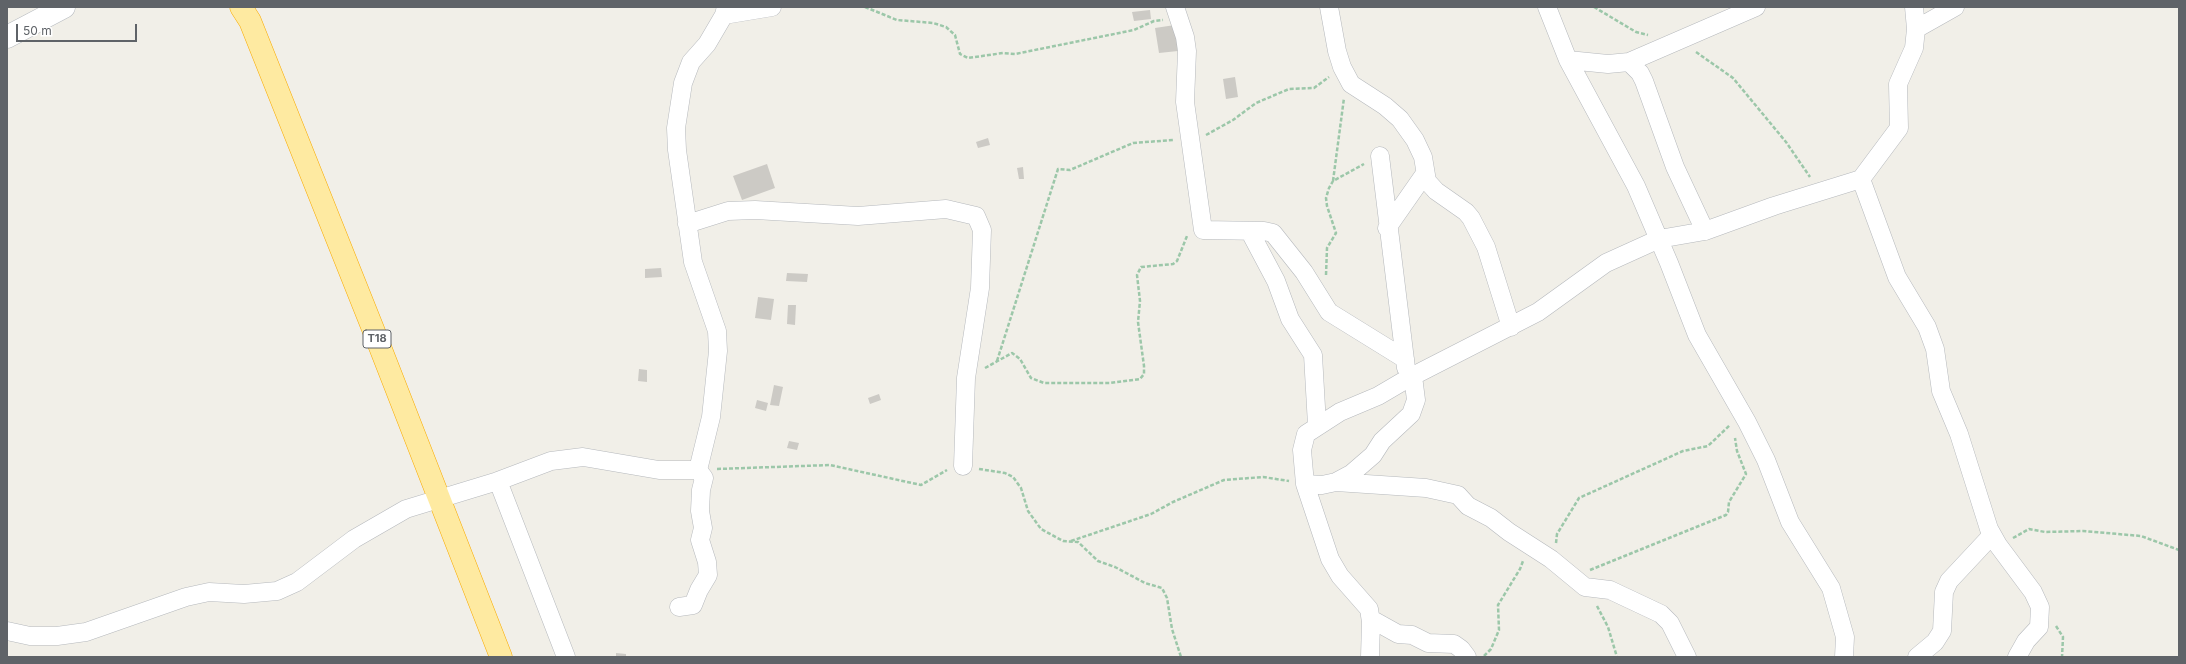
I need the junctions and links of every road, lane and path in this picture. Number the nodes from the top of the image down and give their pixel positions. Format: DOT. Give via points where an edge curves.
graph roads {
  1 [pos="64,7"];
  2 [pos="772,7"];
  3 [pos="865,7"];
  4 [pos="1329,7"];
  5 [pos="1547,7"];
  6 [pos="1594,7"];
  7 [pos="1756,7"];
  8 [pos="1914,7"];
  9 [pos="1956,7"];
  10 [pos="725,11"];
  11 [pos="247,12"];
  12 [pos="1176,12"];
  13 [pos="1916,29"];
  14 [pos="7,37"];
  15 [pos="1672,42"];
  16 [pos="1568,60"];
  17 [pos="1629,62"];
  18 [pos="1344,70"];
  19 [pos="1192,140"];
  20 [pos="1380,156"];
  21 [pos="1424,175"];
  22 [pos="1862,178"];
  23 [pos="1333,181"];
  24 [pos="1820,192"];
  25 [pos="1200,208"];
  26 [pos="687,224"];
  27 [pos="1388,228"];
  28 [pos="1705,231"];
  29 [pos="1250,232"];
  30 [pos="1658,239"];
  31 [pos="1316,293"];
  32 [pos="1511,327"];
  33 [pos="1404,359"];
  34 [pos="997,361"];
  35 [pos="1410,377"];
  36 [pos="966,378"];
  37 [pos="1732,396"];
  38 [pos="1731,423"];
  39 [pos="1317,426"];
  40 [pos="962,466"];
  41 [pos="698,470"];
  42 [pos="498,481"];
  43 [pos="1336,482"];
  44 [pos="1305,484"];
  45 [pos="438,498"];
  46 [pos="1995,540"];
  47 [pos="1069,541"];
  48 [pos="1526,543"];
  49 [pos="1556,546"];
  50 [pos="2179,550"];
  51 [pos="1578,582"];
  52 [pos="679,607"];
  53 [pos="1371,619"];
  54 [pos="7,631"];
  55 [pos="501,657"];
  56 [pos="566,657"];
  57 [pos="1181,657"];
  58 [pos="1370,657"];
  59 [pos="1467,657"];
  60 [pos="1483,657"];
  61 [pos="1617,657"];
  62 [pos="1687,657"];
  63 [pos="1844,657"];
  64 [pos="1917,657"];
  65 [pos="2017,657"];
  1 -- 14 [label="main road"];
  2 -- 10 [label="street"];
  3 -- 12 [label="path" via="897,20 933,23 946,27 955,35 960,54 968,58 1014,54 1134,30"];
  4 -- 18 [label="street"];
  5 -- 16 [label="street"];
  6 -- 15 [label="path" via="1636,32"];
  7 -- 15 [label="street"];
  8 -- 13 [label="street"];
  9 -- 13 [label="street"];
  10 -- 26 [label="street" via="706,44 691,62 683,83 676,128"];
  11 -- 45 [label="highway, T18"];
  12 -- 19 [label="street" via="1187,51 1185,102"];
  13 -- 22 [label="street" via="1914,48 1898,84 1899,128"];
  15 -- 17 [label="street"];
  15 -- 24 [label="path" via="1704,56 1733,78 1786,142"];
  16 -- 17 [label="street" via="1608,64"];
  16 -- 30 [label="street" via="1636,186"];
  17 -- 28 [label="street" via="1644,81 1675,167"];
  18 -- 19 [label="path" via="1314,88 1289,89 1269,97 1210,133"];
  18 -- 21 [label="street" via="1355,89 1385,106 1400,119 1423,157"];
  18 -- 23 [label="path"];
  19 -- 25 [label="street"];
  19 -- 34 [label="path" via="1134,143 1070,170 1058,169"];
  20 -- 23 [label="path" via="1349,170"];
  20 -- 27 [label="street"];
  21 -- 27 [label="street"];
  21 -- 32 [label="street" via="1436,191 1471,218 1486,248"];
  22 -- 24 [label="street"];
  22 -- 46 [label="street" via="1897,277 1927,328 1935,349 1941,391 1959,434"];
  23 -- 31 [label="path" via="1326,198 1336,233 1327,248 1326,279"];
  24 -- 28 [label="street"];
  25 -- 29 [label="street" via="1204,231"];
  25 -- 34 [label="path" via="1177,261 1167,266 1143,267 1138,270 1138,322 1144,366 1144,374 1140,379 1110,384 1044,383 1031,378 1014,353"];
  26 -- 36 [label="street" via="728,211 748,210 858,216 946,209 976,216 982,230 980,288"];
  26 -- 41 [label="street" via="693,262 717,331 718,351 711,417"];
  27 -- 33 [label="street"];
  28 -- 30 [label="street"];
  29 -- 31 [label="street" via="1273,233 1304,272"];
  29 -- 39 [label="street" via="1274,276 1290,319 1313,355"];
  30 -- 32 [label="street" via="1606,263 1538,312"];
  30 -- 37 [label="street" via="1697,335"];
  31 -- 33 [label="street" via="1333,316"];
  32 -- 35 [label="street"];
  33 -- 35 [label="street"];
  34 -- 36 [label="path"];
  35 -- 39 [label="street"];
  35 -- 43 [label="street" via="1416,400 1411,414 1382,442 1373,455 1351,474"];
  36 -- 40 [label="street"];
  37 -- 38 [label="path"];
  37 -- 63 [label="street" via="1766,460 1790,522 1831,588 1845,636"];
  38 -- 49 [label="path" via="1708,446 1683,450 1579,498 1558,534"];
  38 -- 51 [label="path" via="1737,452 1746,474 1729,502 1726,515"];
  39 -- 44 [label="street" via="1306,434 1302,450"];
  40 -- 41 [label="path" via="954,466 921,485 830,465 792,464"];
  40 -- 47 [label="path" via="1005,473 1013,477 1021,488 1028,511 1035,523 1062,541"];
  41 -- 42 [label="street" via="659,470 583,457 551,461"];
  41 -- 52 [label="street" via="704,478 701,490 700,511 703,528 700,540 708,574 693,605"];
  42 -- 45 [label="street"];
  42 -- 56 [label="street"];
  43 -- 44 [label="street" via="1322,485"];
  43 -- 48 [label="street" via="1426,488 1458,495 1468,506 1491,518"];
  44 -- 47 [label="path" via="1263,477 1224,480 1151,514"];
  44 -- 53 [label="street" via="1330,559 1340,576 1366,604"];
  45 -- 54 [label="street" via="406,509 354,539 296,582 277,591 244,594 208,592 186,597 86,632 30,636"];
  45 -- 55 [label="highway, T18"];
  46 -- 50 [label="path" via="2029,529 2045,532 2083,531 2141,536"];
  46 -- 64 [label="street" via="1949,581 1944,592 1942,631 1936,642"];
  46 -- 65 [label="street" via="2033,592 2040,607 2040,626 2026,641"];
  47 -- 57 [label="path" via="1084,545 1098,561 1145,583 1162,588 1167,598 1172,629"];
  48 -- 51 [label="street" via="1551,559"];
  48 -- 60 [label="path" via="1520,569 1498,605 1500,622 1495,643"];
  51 -- 61 [label="path" via="1608,627"];
  51 -- 62 [label="street" via="1610,590 1662,614 1670,623"];
  53 -- 58 [label="street"];
  53 -- 59 [label="street" via="1398,634 1412,635 1428,643 1454,644"];
}
